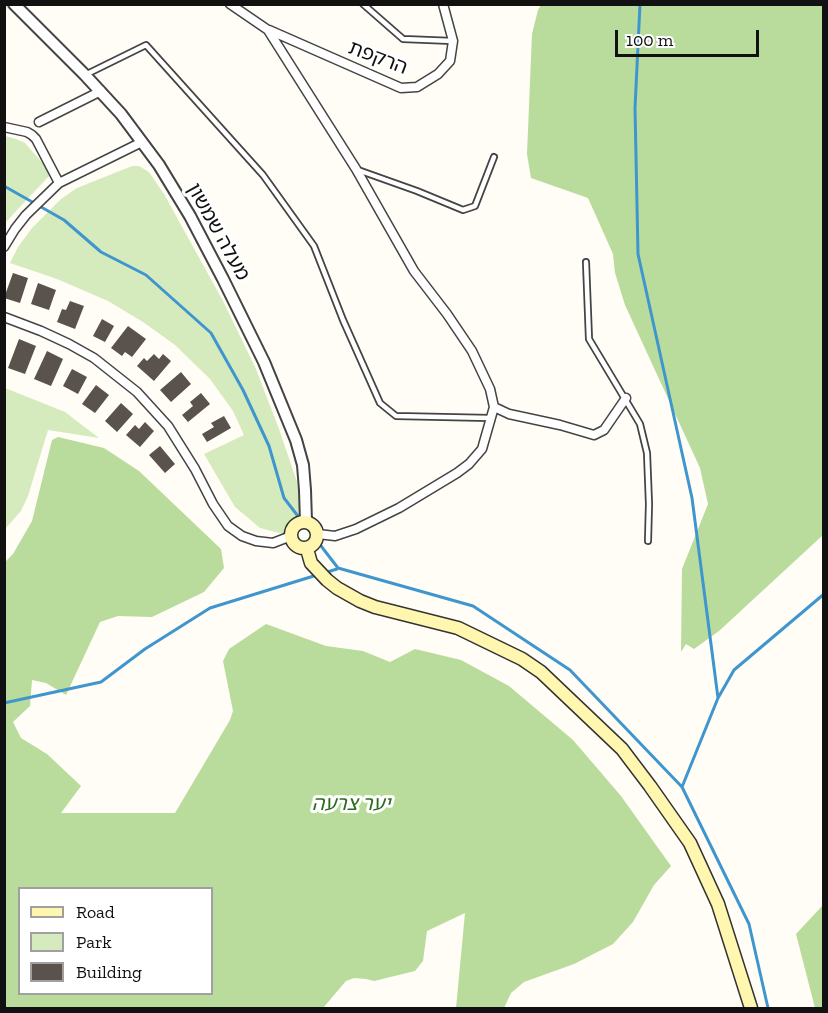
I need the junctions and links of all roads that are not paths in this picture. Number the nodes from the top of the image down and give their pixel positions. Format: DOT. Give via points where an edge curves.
graph roads {
  1 [pos="14,4"];
  2 [pos="230,4"];
  3 [pos="363,4"];
  4 [pos="443,4"];
  5 [pos="268,30"];
  6 [pos="453,41"];
  7 [pos="85,75"];
  8 [pos="101,91"];
  9 [pos="39,122"];
  10 [pos="4,127"];
  11 [pos="141,142"];
  12 [pos="494,157"];
  13 [pos="356,169"];
  14 [pos="59,183"];
  15 [pos="4,247"];
  16 [pos="586,262"];
  17 [pos="4,317"];
  18 [pos="626,398"];
  19 [pos="495,407"];
  20 [pos="492,418"];
  21 [pos="306,522"];
  22 [pos="318,534"];
  23 [pos="291,536"];
  24 [pos="648,541"];
  25 [pos="307,549"];
  26 [pos="751,1008"];
  1 -- 7 [label="street, מעלה שמשון"];
  2 -- 5 [label="street"];
  3 -- 6 [label="lane" via="403,39"];
  4 -- 6 [label="street"];
  5 -- 6 [label="street, הרקפת" via="401,88 417,87 438,74 450,62"];
  5 -- 13 [label="street"];
  7 -- 8 [label="street, מעלה שמשון"];
  7 -- 20 [label="lane" via="146,45 263,176 314,246 380,403 396,416"];
  8 -- 9 [label="street"];
  8 -- 11 [label="street, מעלה שמשון"];
  10 -- 14 [label="street" via="27,132 36,139"];
  11 -- 14 [label="street"];
  11 -- 21 [label="street, מעלה שמשון" via="190,216 269,373 303,465"];
  12 -- 13 [label="lane" via="474,206 463,210"];
  13 -- 19 [label="street" via="414,271 472,351"];
  14 -- 15 [label="street" via="26,215"];
  16 -- 18 [label="lane" via="589,339"];
  17 -- 23 [label="street" via="94,358 137,392 168,426 213,504 228,526 242,537 273,543"];
  18 -- 19 [label="street" via="604,430 594,435"];
  18 -- 24 [label="lane" via="640,424 647,453"];
  19 -- 20 [label="street"];
  20 -- 22 [label="street" via="483,449 457,473 356,529 335,536"];
  21 -- 22 [label="main road"];
  21 -- 23 [label="main road" via="298,523"];
  22 -- 25 [label="main road"];
  23 -- 25 [label="main road" via="296,546"];
  25 -- 26 [label="main road" via="311,563 327,580 360,601 458,627 522,658 622,749 690,843 718,904"];
}
